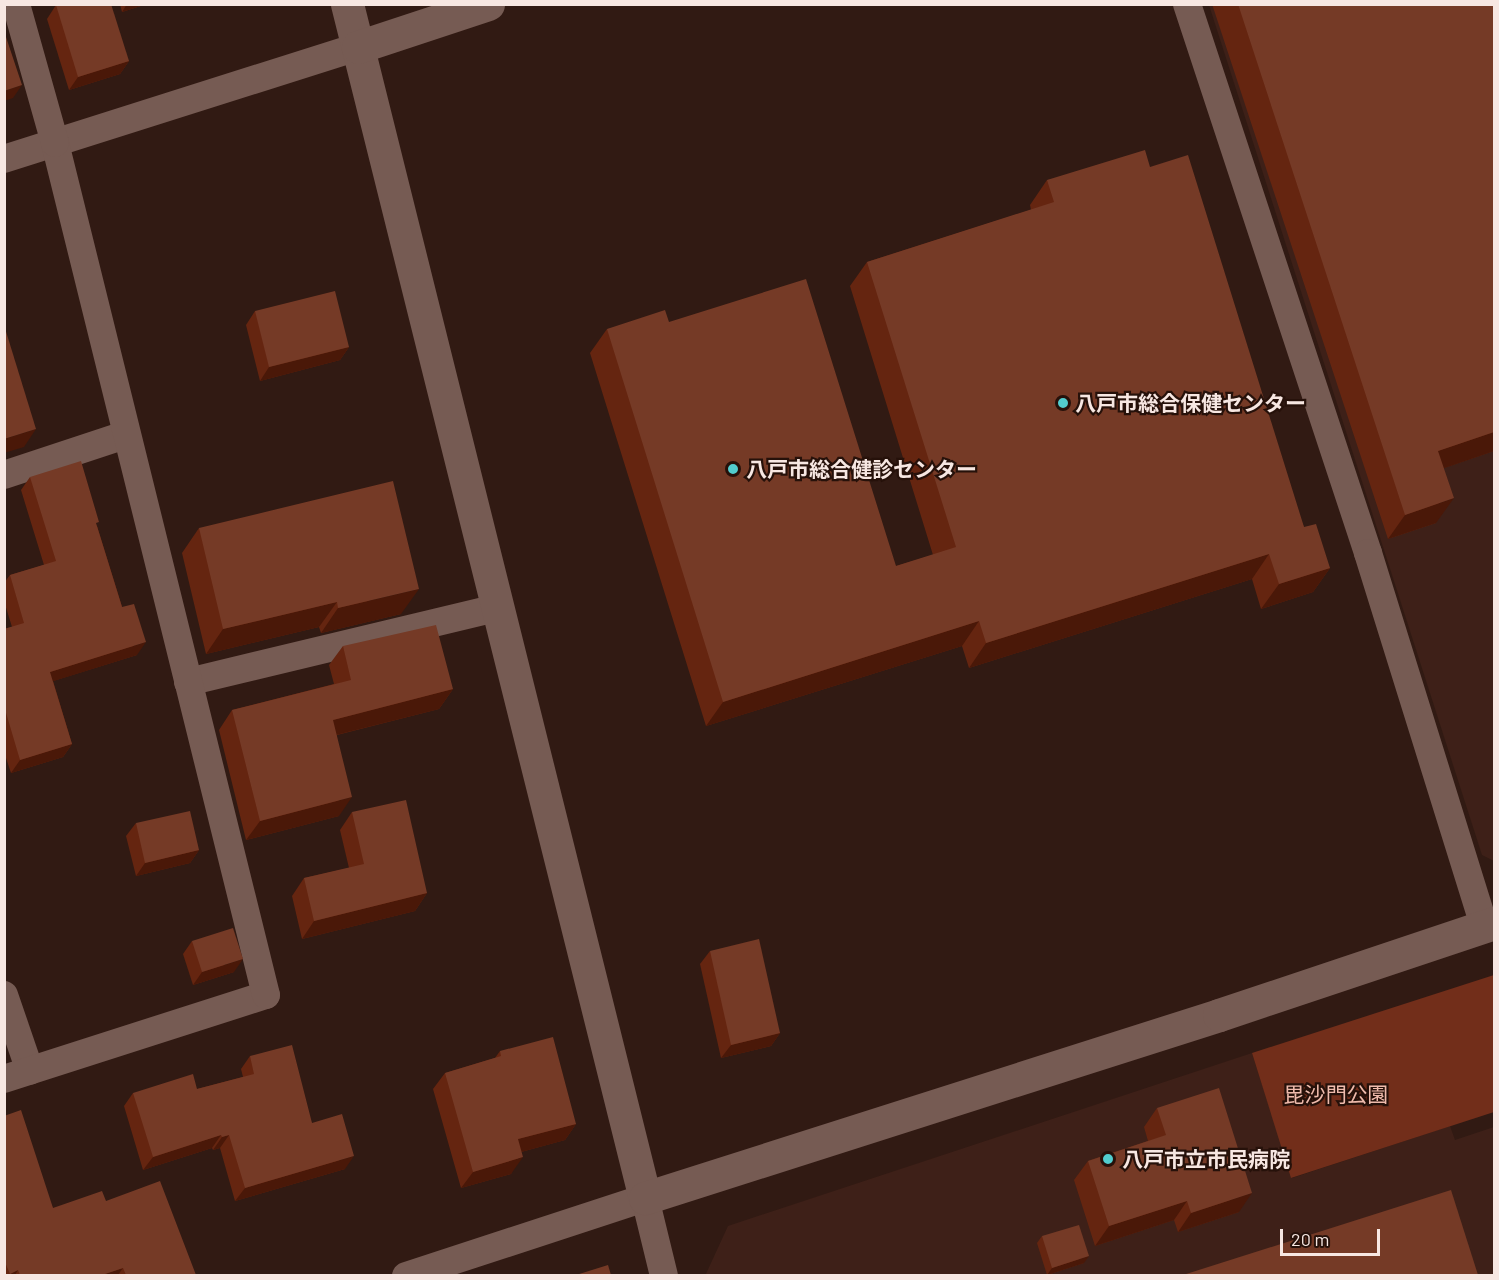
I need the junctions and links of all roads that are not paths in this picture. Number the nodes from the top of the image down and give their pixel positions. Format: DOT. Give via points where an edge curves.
graph roads {
  1 [pos="16,4"];
  2 [pos="347,4"];
  3 [pos="488,4"];
  4 [pos="1187,4"];
  5 [pos="358,47"];
  6 [pos="55,143"];
  7 [pos="4,159"];
  8 [pos="125,435"];
  9 [pos="4,475"];
  10 [pos="496,608"];
  11 [pos="188,682"];
  12 [pos="1489,924"];
  13 [pos="4,994"];
  14 [pos="17,1075"];
  15 [pos="645,1198"];
  16 [pos="406,1275"];
  17 [pos="664,1275"];
  1 -- 6 [label="street"];
  2 -- 5 [label="street"];
  3 -- 5 [label="street"];
  4 -- 12 [label="street"];
  5 -- 6 [label="street"];
  5 -- 10 [label="street"];
  6 -- 7 [label="street"];
  6 -- 8 [label="street"];
  8 -- 9 [label="street"];
  8 -- 11 [label="street"];
  10 -- 11 [label="street"];
  10 -- 15 [label="street"];
  11 -- 14 [label="street" via="266,995"];
  12 -- 15 [label="street" via="1219,1015"];
  13 -- 14 [label="street"];
  15 -- 16 [label="street"];
  15 -- 17 [label="street"];
}
